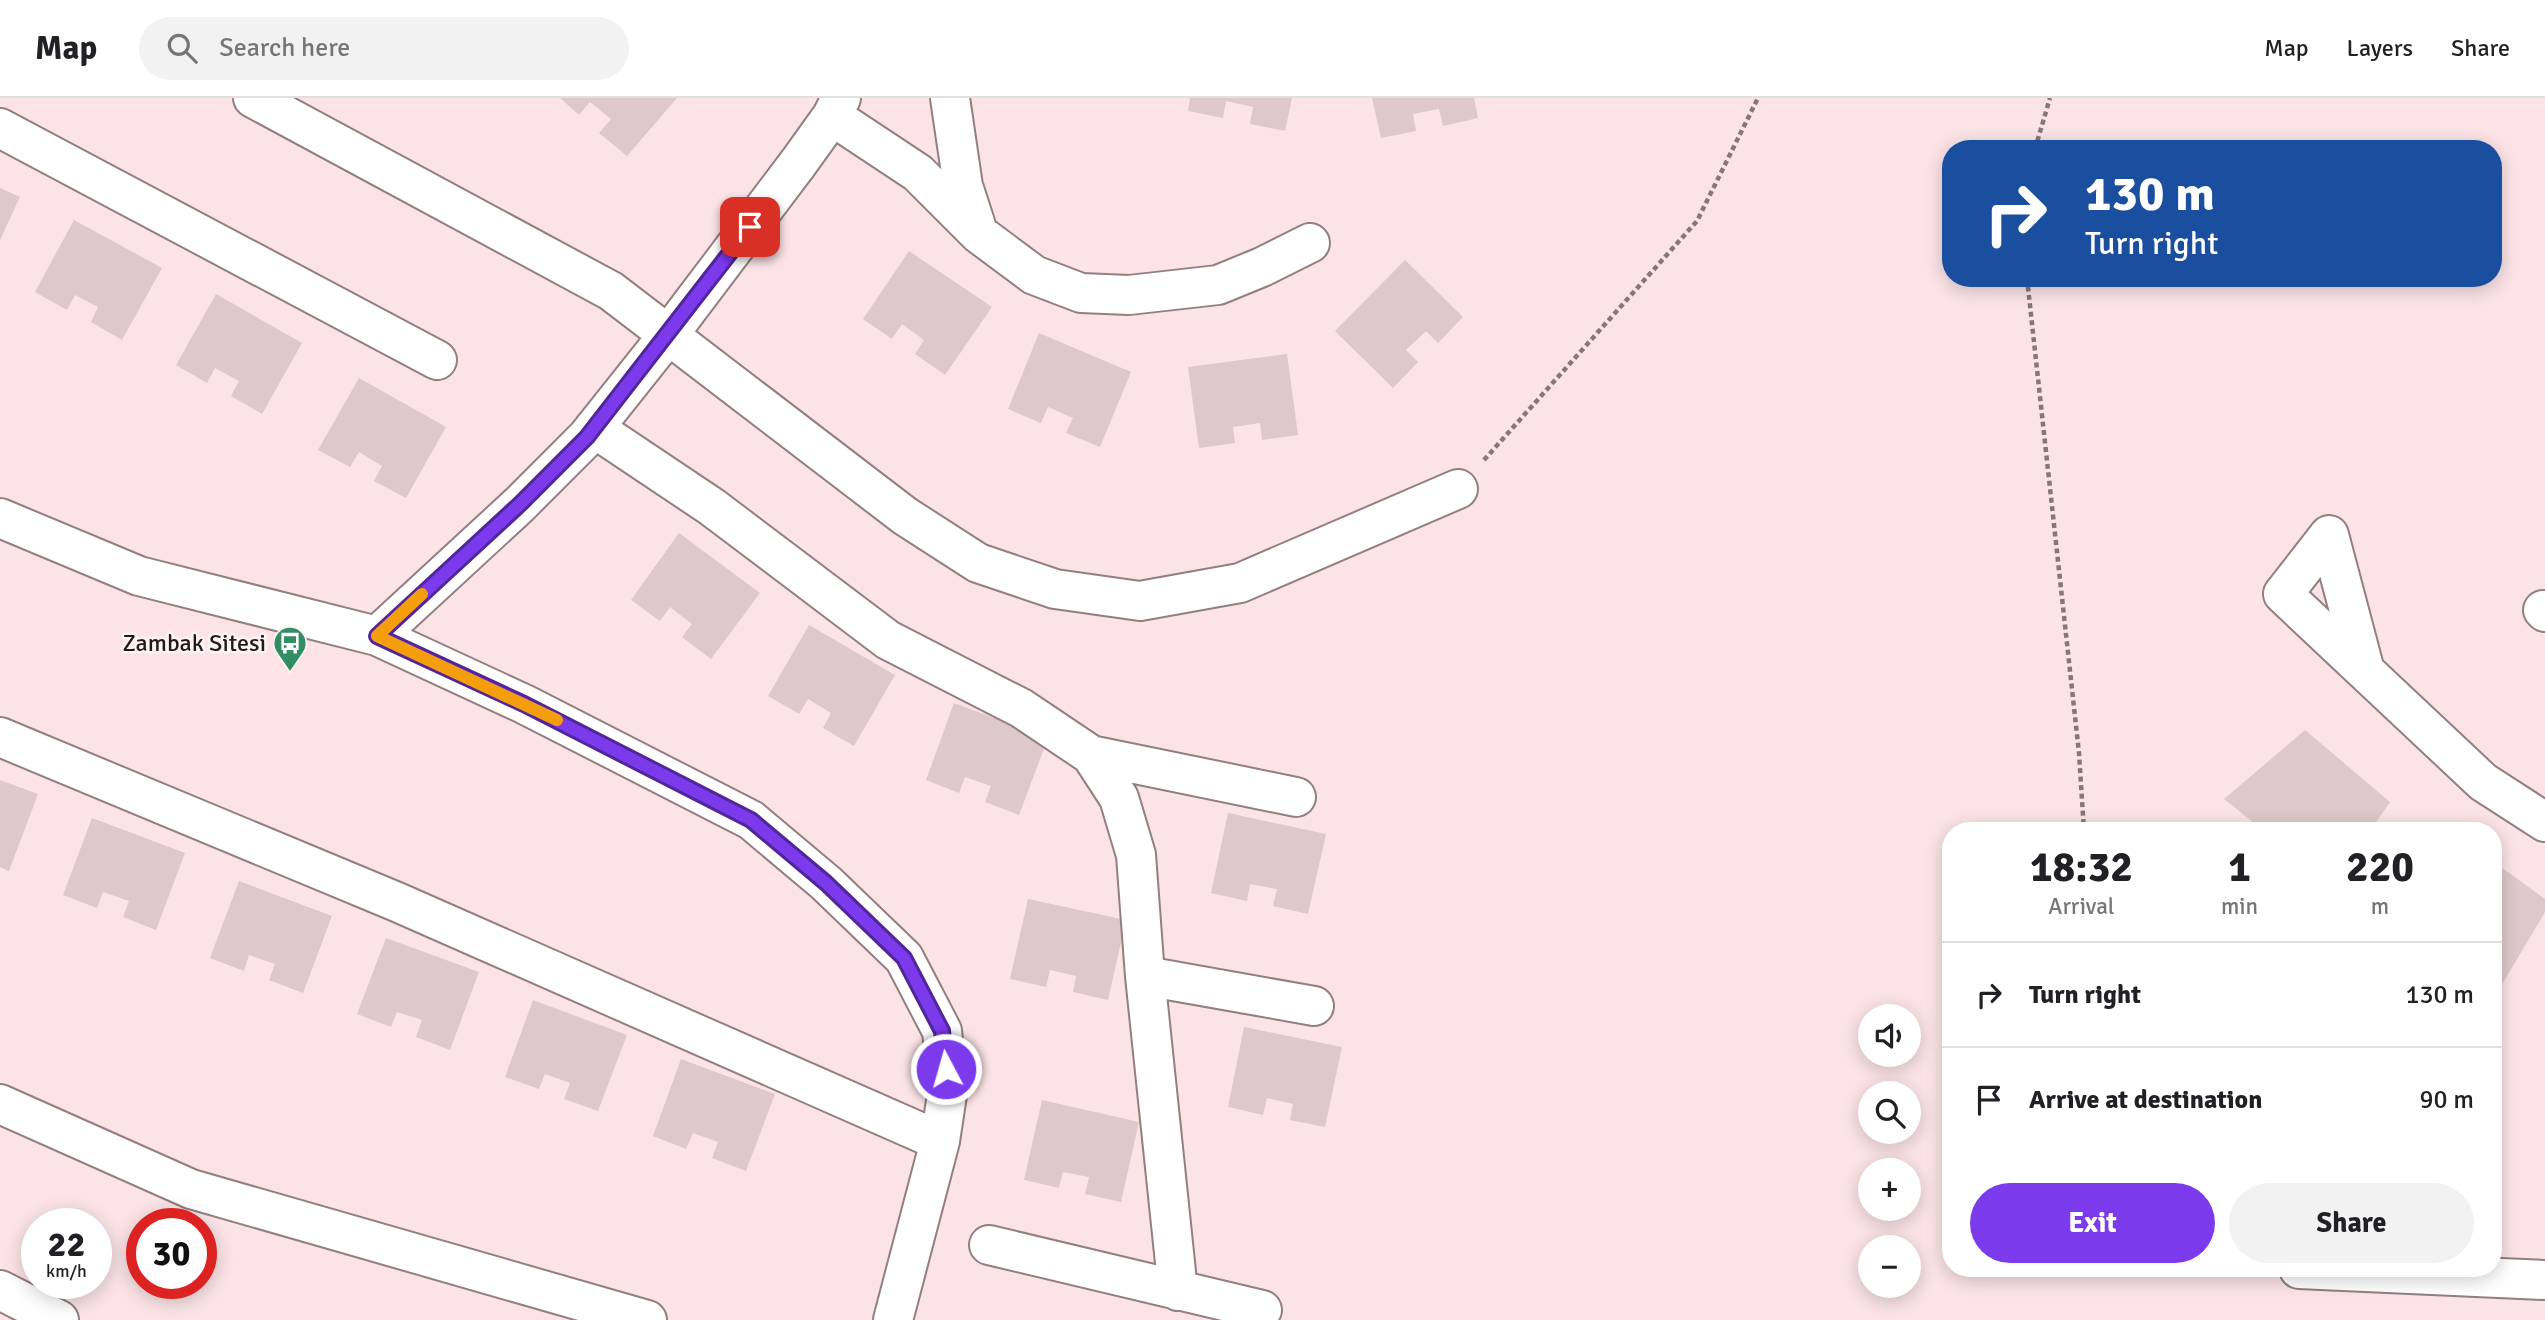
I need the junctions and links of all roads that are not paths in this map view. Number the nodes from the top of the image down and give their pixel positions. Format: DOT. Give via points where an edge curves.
graph roads {
  1 [pos="253,98"];
  2 [pos="950,98"];
  3 [pos="836,107"];
  4 [pos="0,128"];
  5 [pos="979,234"];
  6 [pos="1310,243"];
  7 [pos="669,334"];
  8 [pos="437,360"];
  9 [pos="594,428"];
  10 [pos="1458,489"];
  11 [pos="0,518"];
  12 [pos="377,636"];
  13 [pos="2365,671"];
  14 [pos="0,737"];
  15 [pos="1091,755"];
  16 [pos="1296,797"];
  17 [pos="2545,822"];
  18 [pos="1145,976"];
  19 [pos="1314,1006"];
  20 [pos="0,1104"];
  21 [pos="940,1141"];
  22 [pos="989,1245"];
  23 [pos="2478,1277"];
  24 [pos="2545,1280"];
  25 [pos="0,1290"];
  26 [pos="1178,1291"];
  27 [pos="1262,1310"];
  28 [pos="59,1320"];
  29 [pos="648,1320"];
  30 [pos="893,1320"];
  1 -- 7 [label="street" via="611,291"];
  2 -- 5 [label="street" via="963,186"];
  3 -- 5 [label="street" via="918,173"];
  3 -- 7 [label="street"];
  4 -- 8 [label="street"];
  5 -- 6 [label="street" via="1034,275 1081,293 1129,295 1218,285"];
  7 -- 9 [label="street"];
  7 -- 10 [label="street" via="915,523 978,563 1055,589 1140,601 1240,583"];
  9 -- 12 [label="street" via="519,505"];
  9 -- 15 [label="street" via="712,507 888,640 1021,708"];
  11 -- 12 [label="street" via="139,576"];
  12 -- 21 [label="street" via="524,704 751,820 826,883 904,958 942,1031 948,1088"];
  13 -- 17 [label="street" via="2483,782"];
  14 -- 21 [label="street" via="397,902"];
  15 -- 16 [label="street"];
  15 -- 18 [label="street" via="1119,798 1136,855"];
  18 -- 19 [label="street"];
  18 -- 26 [label="street"];
  20 -- 29 [label="street" via="191,1189"];
  21 -- 30 [label="street"];
  22 -- 26 [label="street"];
  23 -- 24 [label="street"];
  25 -- 28 [label="street"];
  26 -- 27 [label="street"];
}
